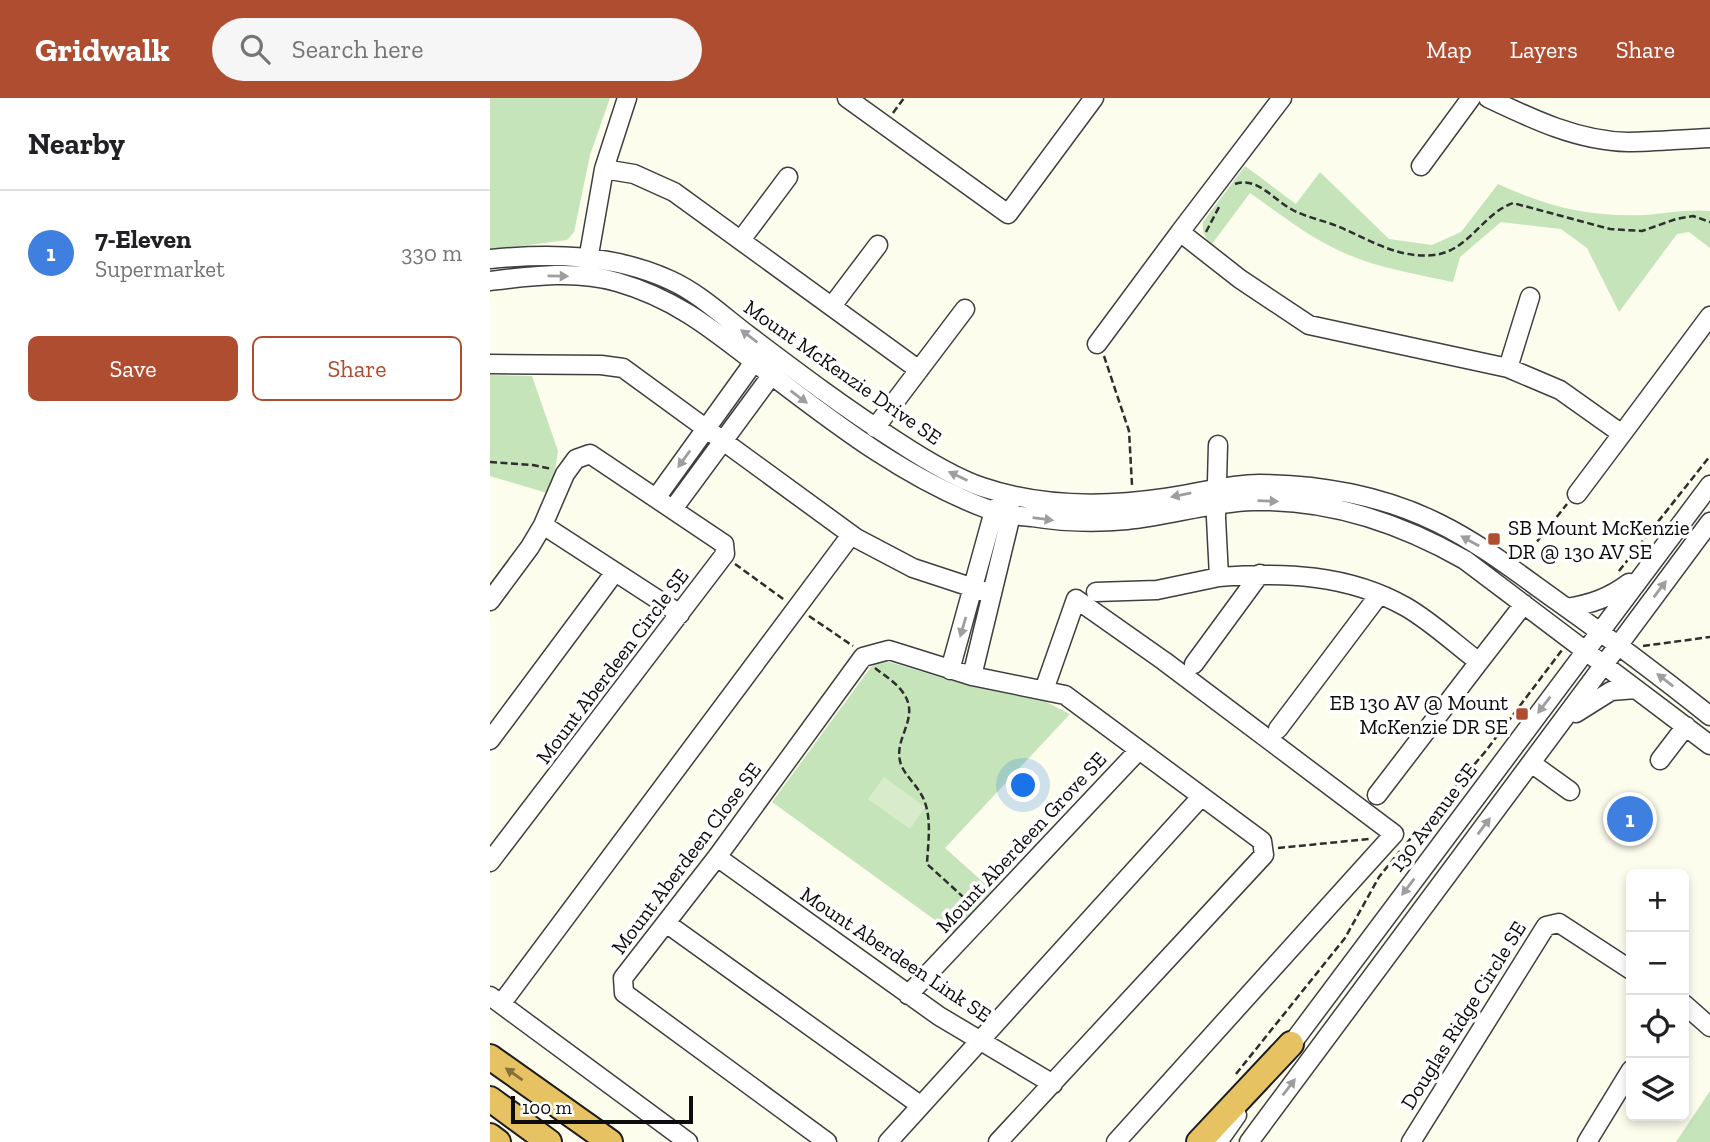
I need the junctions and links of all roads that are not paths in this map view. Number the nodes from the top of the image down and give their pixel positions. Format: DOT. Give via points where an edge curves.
graph roads {
  1 [pos="627,98"];
  2 [pos="847,98"];
  3 [pos="1094,98"];
  4 [pos="1282,98"];
  5 [pos="1471,98"];
  6 [pos="1488,98"];
  7 [pos="1710,138"];
  8 [pos="1421,166"];
  9 [pos="604,169"];
  10 [pos="788,177"];
  11 [pos="1180,233"];
  12 [pos="741,240"];
  13 [pos="878,245"];
  14 [pos="588,257"];
  15 [pos="490,259"];
  16 [pos="586,277"];
  17 [pos="490,281"];
  18 [pos="1530,298"];
  19 [pos="832,306"];
  20 [pos="965,309"];
  21 [pos="1710,316"];
  22 [pos="1097,344"];
  23 [pos="776,356"];
  24 [pos="754,362"];
  25 [pos="490,364"];
  26 [pos="1508,368"];
  27 [pos="919,370"];
  28 [pos="771,376"];
  29 [pos="875,428"];
  30 [pos="706,429"];
  31 [pos="1622,434"];
  32 [pos="723,441"];
  33 [pos="1218,445"];
  34 [pos="1710,485"];
  35 [pos="1007,493"];
  36 [pos="1577,494"];
  37 [pos="1217,497"];
  38 [pos="656,498"];
  39 [pos="673,509"];
  40 [pos="1002,513"];
  41 [pos="1710,522"];
  42 [pos="543,525"];
  43 [pos="851,535"];
  44 [pos="1646,570"];
  45 [pos="615,572"];
  46 [pos="1260,574"];
  47 [pos="1219,578"];
  48 [pos="983,592"];
  49 [pos="1096,592"];
  50 [pos="1379,595"];
  51 [pos="490,601"];
  52 [pos="1524,604"];
  53 [pos="1567,608"];
  54 [pos="680,614"];
  55 [pos="1600,630"];
  56 [pos="1619,644"];
  57 [pos="1585,650"];
  58 [pos="1479,662"];
  59 [pos="1194,664"];
  60 [pos="1604,665"];
  61 [pos="950,670"];
  62 [pos="972,676"];
  63 [pos="1636,689"];
  64 [pos="1044,690"];
  65 [pos="1710,716"];
  66 [pos="1560,723"];
  67 [pos="1686,726"];
  68 [pos="1278,729"];
  69 [pos="490,740"];
  70 [pos="1710,745"];
  71 [pos="1138,751"];
  72 [pos="1660,760"];
  73 [pos="1531,763"];
  74 [pos="1570,791"];
  75 [pos="1377,795"];
  76 [pos="1201,797"];
  77 [pos="717,857"];
  78 [pos="490,862"];
  79 [pos="666,923"];
  80 [pos="1626,967"];
  81 [pos="908,995"];
  82 [pos="495,1000"];
  83 [pos="1689,1008"];
  84 [pos="1710,1027"];
  85 [pos="981,1040"];
  86 [pos="1291,1044"];
  87 [pos="490,1057"];
  88 [pos="1626,1078"];
  89 [pos="1053,1084"];
  90 [pos="490,1099"];
  91 [pos="920,1105"];
  92 [pos="490,1136"];
  93 [pos="498,1142"];
  94 [pos="549,1142"];
  95 [pos="610,1142"];
  96 [pos="688,1142"];
  97 [pos="827,1142"];
  98 [pos="888,1142"];
  99 [pos="998,1142"];
  100 [pos="1116,1142"];
  101 [pos="1199,1142"];
  102 [pos="1217,1142"];
  103 [pos="1249,1142"];
  104 [pos="1411,1142"];
  105 [pos="1587,1142"];
  1 -- 9 [label="street"];
  2 -- 3 [label="street" via="1008,214"];
  4 -- 11 [label="street"];
  5 -- 8 [label="street"];
  6 -- 7 [label="street" via="1539,123 1581,135 1625,142"];
  9 -- 12 [label="street" via="634,174 674,192"];
  9 -- 14 [label="street"];
  10 -- 12 [label="street"];
  11 -- 22 [label="street"];
  11 -- 26 [label="street" via="1309,325"];
  12 -- 19 [label="street"];
  13 -- 19 [label="street"];
  14 -- 15 [label="street, Mount McKenzie Drive SE" via="535,254"];
  14 -- 16 [label="street"];
  23 -- 14 [label="street, Mount McKenzie Drive SE, one-way" via="673,281"];
  17 -- 16 [label="street, Mount McKenzie Drive SE, one-way"];
  16 -- 24 [label="street, Mount McKenzie Drive SE" via="615,281 661,297"];
  18 -- 26 [label="street"];
  19 -- 27 [label="street"];
  20 -- 27 [label="street"];
  21 -- 31 [label="street"];
  23 -- 24 [label="street"];
  23 -- 28 [label="street"];
  23 -- 29 [label="street, Mount McKenzie Drive SE"];
  24 -- 28 [label="street, Mount McKenzie Drive SE"];
  24 -- 30 [label="street"];
  25 -- 30 [label="street" via="623,368"];
  26 -- 31 [label="street" via="1560,390"];
  27 -- 29 [label="street"];
  28 -- 32 [label="street"];
  28 -- 40 [label="street, Mount McKenzie Drive SE, one-way" via="919,479"];
  35 -- 29 [label="street, Mount McKenzie Drive SE, one-way" via="929,462"];
  30 -- 32 [label="street"];
  30 -- 38 [label="street, one-way"];
  31 -- 36 [label="street"];
  32 -- 39 [label="street"];
  32 -- 43 [label="street"];
  33 -- 37 [label="street"];
  34 -- 44 [label="street, 130 Avenue SE"];
  37 -- 35 [label="street, Mount McKenzie Drive SE, one-way" via="1082,504"];
  35 -- 40 [label="street"];
  40 -- 37 [label="street, Mount McKenzie Drive SE, one-way" via="1074,521 1127,520"];
  37 -- 47 [label="street"];
  37 -- 52 [label="street, Mount McKenzie Drive SE, one-way" via="1301,502 1384,521 1465,559"];
  53 -- 37 [label="street, Mount McKenzie Drive SE, one-way" via="1481,547 1396,506 1350,493 1262,484"];
  38 -- 39 [label="street, Mount Aberdeen Circle SE"];
  38 -- 42 [label="street, Mount Aberdeen Circle SE" via="590,454 576,459 565,474"];
  39 -- 54 [label="street, Mount Aberdeen Circle SE" via="724,544 725,554"];
  40 -- 48 [label="street"];
  56 -- 41 [label="street, one-way"];
  42 -- 45 [label="street"];
  42 -- 51 [label="street"];
  43 -- 48 [label="street" via="914,568"];
  43 -- 82 [label="street"];
  44 -- 53 [label="street" via="1614,595"];
  44 -- 55 [label="street, 130 Avenue SE"];
  45 -- 54 [label="street"];
  45 -- 69 [label="street"];
  46 -- 47 [label="street"];
  46 -- 50 [label="street" via="1317,577"];
  46 -- 59 [label="street"];
  47 -- 49 [label="street" via="1157,590"];
  48 -- 61 [label="street, one-way"];
  48 -- 62 [label="street"];
  50 -- 58 [label="street" via="1407,608"];
  50 -- 68 [label="street"];
  52 -- 57 [label="street, Mount McKenzie Drive SE"];
  52 -- 58 [label="street"];
  53 -- 55 [label="street, Mount McKenzie Drive SE"];
  54 -- 78 [label="street, Mount Aberdeen Circle SE"];
  55 -- 56 [label="street, Mount McKenzie Drive SE"];
  55 -- 57 [label="street, 130 Avenue SE"];
  56 -- 60 [label="street"];
  65 -- 56 [label="street, Mount McKenzie Drive SE, one-way"];
  57 -- 60 [label="street, Mount McKenzie Drive SE"];
  57 -- 86 [label="street, 130 Avenue SE, one-way"];
  58 -- 75 [label="street"];
  60 -- 63 [label="street, Mount McKenzie Drive SE"];
  60 -- 66 [label="street"];
  61 -- 62 [label="street"];
  61 -- 77 [label="street, Mount Aberdeen Close SE" via="889,650 863,657"];
  62 -- 64 [label="street"];
  63 -- 66 [label="street" via="1611,691"];
  63 -- 67 [label="street, Mount McKenzie Drive SE"];
  64 -- 71 [label="street" via="1065,695"];
  64 -- 100 [label="street" via="1076,599 1394,834 1397,842"];
  66 -- 73 [label="street"];
  67 -- 70 [label="street, Mount McKenzie Drive SE"];
  67 -- 72 [label="street"];
  71 -- 76 [label="street"];
  71 -- 81 [label="street, Mount Aberdeen Grove SE"];
  73 -- 74 [label="street"];
  103 -- 73 [label="street, one-way"];
  76 -- 85 [label="street"];
  76 -- 89 [label="street" via="1262,841 1264,855"];
  77 -- 79 [label="street, Mount Aberdeen Close SE"];
  77 -- 81 [label="street, Mount Aberdeen Link SE"];
  79 -- 91 [label="street"];
  79 -- 97 [label="street, Mount Aberdeen Close SE" via="623,978 624,993"];
  80 -- 104 [label="street, Douglas Ridge Circle SE" via="1559,923 1546,926"];
  81 -- 85 [label="street, Mount Aberdeen Link SE"];
  82 -- 96 [label="street"];
  83 -- 84 [label="street"];
  85 -- 89 [label="street, Mount Aberdeen Link SE"];
  85 -- 91 [label="street"];
  86 -- 101 [label="highway"];
  86 -- 102 [label="street, 130 Avenue SE"];
  95 -- 87 [label="highway, one-way"];
  88 -- 105 [label="street"];
  89 -- 99 [label="street"];
  90 -- 94 [label="highway"];
  91 -- 98 [label="street"];
  92 -- 93 [label="highway"];
}
